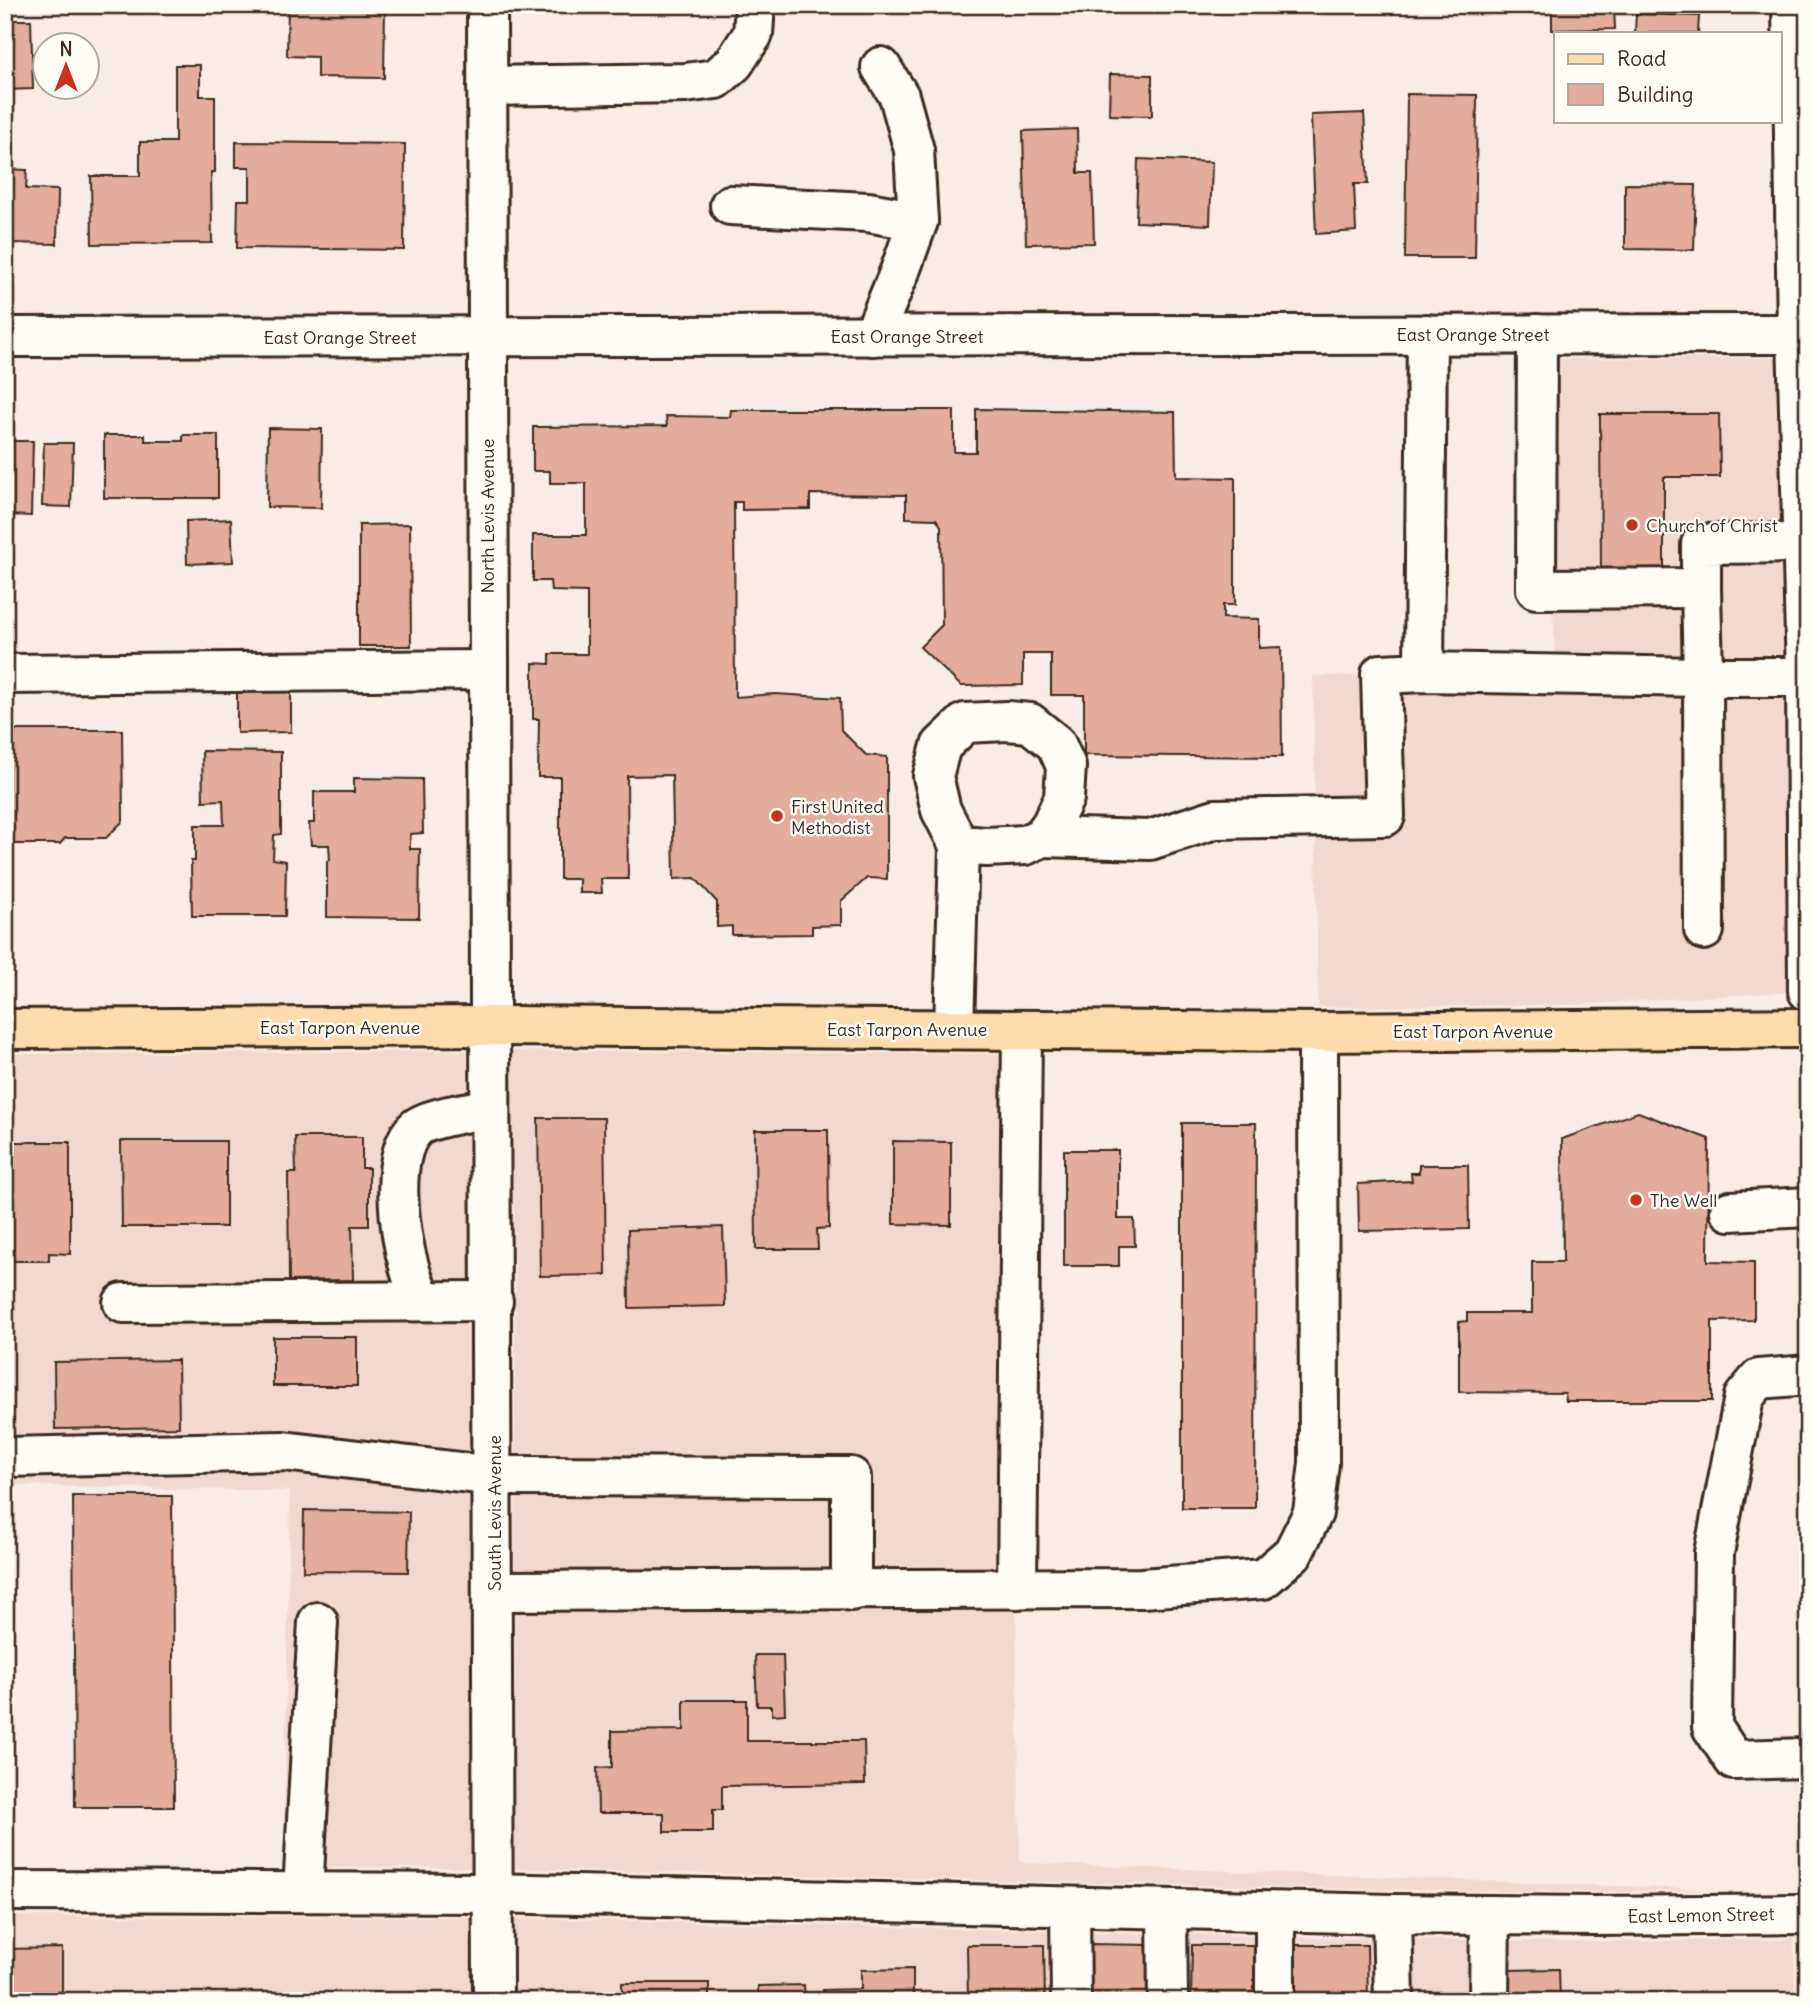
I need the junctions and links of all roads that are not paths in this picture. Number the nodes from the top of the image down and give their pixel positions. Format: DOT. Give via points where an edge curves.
graph roads {
  1 [pos="488,5"];
  2 [pos="755,5"];
  3 [pos="1792,5"];
  4 [pos="881,68"];
  5 [pos="487,86"];
  6 [pos="730,205"];
  7 [pos="918,221"];
  8 [pos="1427,334"];
  9 [pos="1536,334"];
  10 [pos="1802,334"];
  11 [pos="873,336"];
  12 [pos="5,337"];
  13 [pos="486,337"];
  14 [pos="1803,542"];
  15 [pos="1701,588"];
  16 [pos="487,670"];
  17 [pos="1424,672"];
  18 [pos="5,674"];
  19 [pos="1703,677"];
  20 [pos="1806,677"];
  21 [pos="1042,838"];
  22 [pos="959,845"];
  23 [pos="1704,930"];
  24 [pos="1808,991"];
  25 [pos="488,1026"];
  26 [pos="1808,1028"];
  27 [pos="5,1029"];
  28 [pos="954,1029"];
  29 [pos="1022,1030"];
  30 [pos="1318,1032"];
  31 [pos="490,1109"];
  32 [pos="1808,1207"];
  33 [pos="1730,1211"];
  34 [pos="422,1301"];
  35 [pos="493,1301"];
  36 [pos="123,1303"];
  37 [pos="1808,1376"];
  38 [pos="5,1457"];
  39 [pos="494,1476"];
  40 [pos="1017,1589"];
  41 [pos="494,1591"];
  42 [pos="851,1591"];
  43 [pos="317,1622"];
  44 [pos="1808,1758"];
  45 [pos="5,1891"];
  46 [pos="303,1892"];
  47 [pos="494,1893"];
  48 [pos="1070,1907"];
  49 [pos="1167,1909"];
  50 [pos="1275,1912"];
  51 [pos="1392,1914"];
  52 [pos="1808,1914"];
  53 [pos="1490,1915"];
  54 [pos="493,2001"];
  55 [pos="1071,2001"];
  56 [pos="1168,2001"];
  57 [pos="1275,2001"];
  58 [pos="1394,2001"];
  59 [pos="1489,2001"];
  1 -- 5 [label="street, North Levis Avenue"];
  2 -- 5 [label="street" via="753,34 716,79"];
  3 -- 10 [label="street"];
  4 -- 7 [label="street" via="899,96 914,150"];
  5 -- 13 [label="street, North Levis Avenue"];
  6 -- 7 [label="street" via="868,212"];
  7 -- 11 [label="street"];
  8 -- 9 [label="street, East Orange Street"];
  8 -- 11 [label="street, East Orange Street"];
  8 -- 17 [label="street"];
  9 -- 10 [label="street, East Orange Street"];
  9 -- 15 [label="street" via="1536,589"];
  10 -- 14 [label="street"];
  11 -- 13 [label="street, East Orange Street"];
  12 -- 13 [label="street, East Orange Street"];
  13 -- 16 [label="street, North Levis Avenue"];
  14 -- 15 [label="street" via="1701,544"];
  14 -- 20 [label="street"];
  15 -- 19 [label="street"];
  16 -- 18 [label="street"];
  16 -- 25 [label="street, North Levis Avenue"];
  17 -- 19 [label="street"];
  17 -- 21 [label="street" via="1381,674 1385,816 1215,819 1150,840"];
  19 -- 20 [label="street"];
  19 -- 23 [label="street"];
  20 -- 24 [label="street"];
  21 -- 22 [label="street" via="1025,845"];
  21 -- 22 [label="street" via="1064,798 1066,766 1056,744 1030,723 965,723 941,746 933,776 941,810"];
  22 -- 28 [label="street"];
  25 -- 27 [label="main road, East Tarpon Avenue"];
  25 -- 28 [label="main road, East Tarpon Avenue"];
  25 -- 31 [label="street, South Levis Avenue"];
  26 -- 30 [label="main road, East Tarpon Avenue"];
  28 -- 29 [label="main road, East Tarpon Avenue"];
  29 -- 30 [label="main road, East Tarpon Avenue"];
  29 -- 40 [label="street"];
  30 -- 40 [label="street" via="1319,1462 1313,1513 1293,1553 1263,1579 1142,1588"];
  31 -- 34 [label="street" via="417,1126 404,1145 398,1180 402,1224 410,1270"];
  31 -- 35 [label="street, South Levis Avenue"];
  32 -- 33 [label="street"];
  34 -- 35 [label="street"];
  34 -- 36 [label="street"];
  35 -- 39 [label="street, South Levis Avenue"];
  37 -- 44 [label="street" via="1759,1380 1744,1397 1714,1553 1712,1727 1734,1759"];
  38 -- 39 [label="street" via="283,1451"];
  39 -- 41 [label="street, South Levis Avenue"];
  39 -- 42 [label="street" via="851,1477"];
  40 -- 42 [label="street"];
  41 -- 42 [label="street"];
  41 -- 47 [label="street, South Levis Avenue"];
  43 -- 46 [label="street"];
  45 -- 46 [label="street, East Lemon Street"];
  46 -- 47 [label="street, East Lemon Street"];
  47 -- 48 [label="street, East Lemon Street"];
  47 -- 54 [label="street, South Levis Avenue"];
  48 -- 49 [label="street, East Lemon Street"];
  48 -- 55 [label="street"];
  49 -- 50 [label="street, East Lemon Street"];
  49 -- 56 [label="street"];
  50 -- 51 [label="street, East Lemon Street"];
  50 -- 57 [label="street"];
  51 -- 53 [label="street, East Lemon Street"];
  51 -- 58 [label="street"];
  52 -- 53 [label="street, East Lemon Street"];
  53 -- 59 [label="street"];
}
